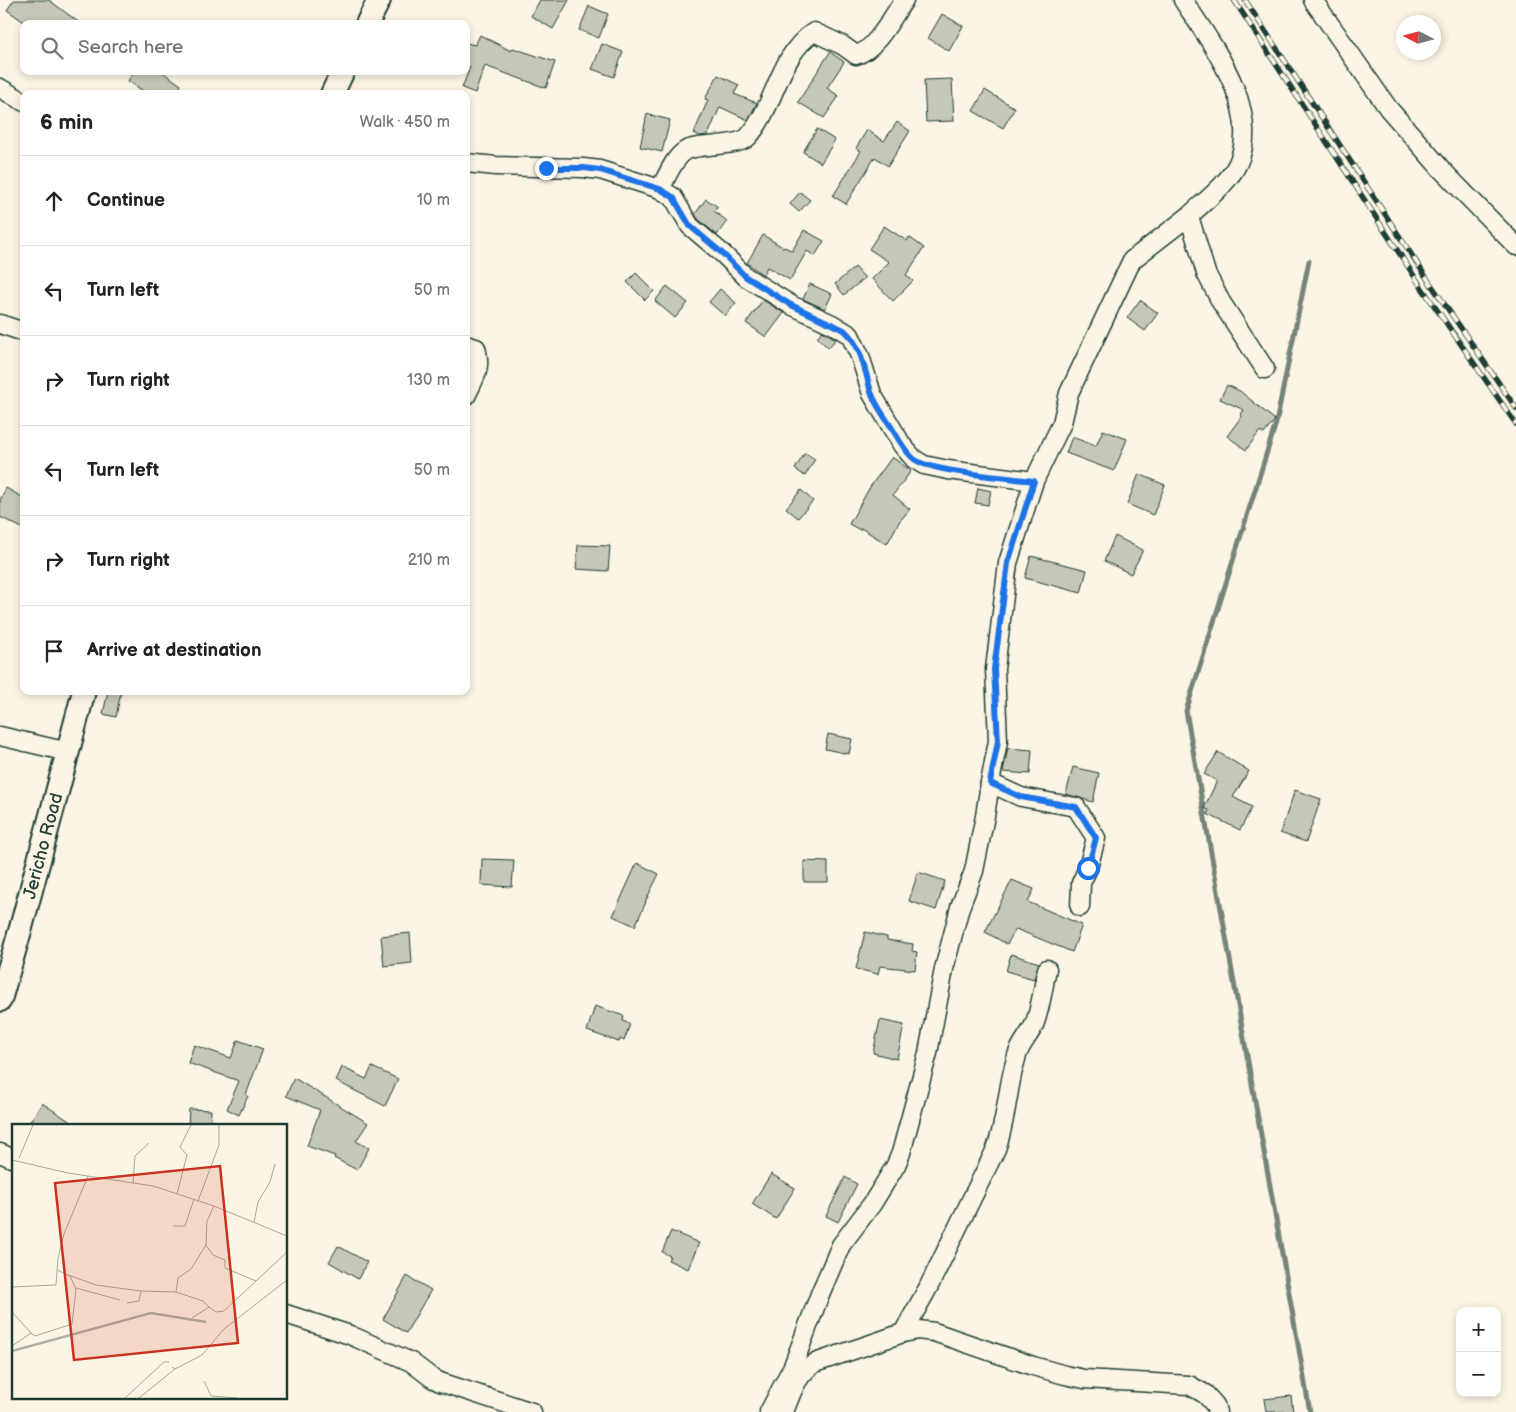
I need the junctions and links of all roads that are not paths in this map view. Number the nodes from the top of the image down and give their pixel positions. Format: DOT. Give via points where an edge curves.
graph roads {
  1 [pos="379,0"];
  2 [pos="904,0"];
  3 [pos="1183,0"];
  4 [pos="1314,0"];
  5 [pos="369,20"];
  6 [pos="0,88"];
  7 [pos="20,100"];
  8 [pos="470,163"];
  9 [pos="660,189"];
  10 [pos="1190,216"];
  11 [pos="1516,246"];
  12 [pos="0,324"];
  13 [pos="20,331"];
  14 [pos="470,346"];
  15 [pos="1265,369"];
  16 [pos="470,388"];
  17 [pos="1034,481"];
  18 [pos="83,695"];
  19 [pos="0,736"];
  20 [pos="68,752"];
  21 [pos="990,783"];
  22 [pos="1080,907"];
  23 [pos="1047,969"];
  24 [pos="0,1000"];
  25 [pos="0,1152"];
  26 [pos="12,1158"];
  27 [pos="288,1315"];
  28 [pos="903,1333"];
  29 [pos="532,1412"];
  30 [pos="769,1412"];
  31 [pos="784,1412"];
  32 [pos="1217,1412"];
  1 -- 5 [label="street"];
  2 -- 9 [label="street" via="874,44 862,54 856,55 814,32 802,39 758,124 745,139 686,150 676,159"];
  3 -- 10 [label="street" via="1217,53 1237,96 1243,122 1243,145 1238,163 1225,182"];
  4 -- 11 [label="street" via="1388,108 1442,170"];
  6 -- 7 [label="street"];
  8 -- 9 [label="street" via="600,170"];
  9 -- 17 [label="street" via="673,197 690,226 746,277 791,305 850,335 872,394 902,446 914,459 940,468"];
  10 -- 15 [label="street" via="1206,274"];
  10 -- 17 [label="street" via="1132,260 1069,393 1062,423"];
  12 -- 13 [label="street"];
  14 -- 16 [label="street" via="476,348 479,360"];
  17 -- 21 [label="street" via="1008,563 994,669 998,741"];
  18 -- 20 [label="street, Jericho Road"];
  19 -- 20 [label="street"];
  20 -- 24 [label="street, Jericho Road"];
  21 -- 22 [label="street" via="1021,797 1076,807 1096,838 1081,883"];
  21 -- 30 [label="street" via="974,871 960,907 944,969 928,1053 901,1154 872,1204 841,1245 794,1366"];
  23 -- 28 [label="street" via="1034,1024 1015,1061 996,1149"];
  25 -- 26 [label="street"];
  27 -- 29 [label="street" via="350,1335 402,1358 440,1382"];
  28 -- 31 [label="street" via="815,1363 802,1372"];
  28 -- 32 [label="street" via="918,1330 934,1332 1074,1377 1189,1386 1205,1394"];
}
